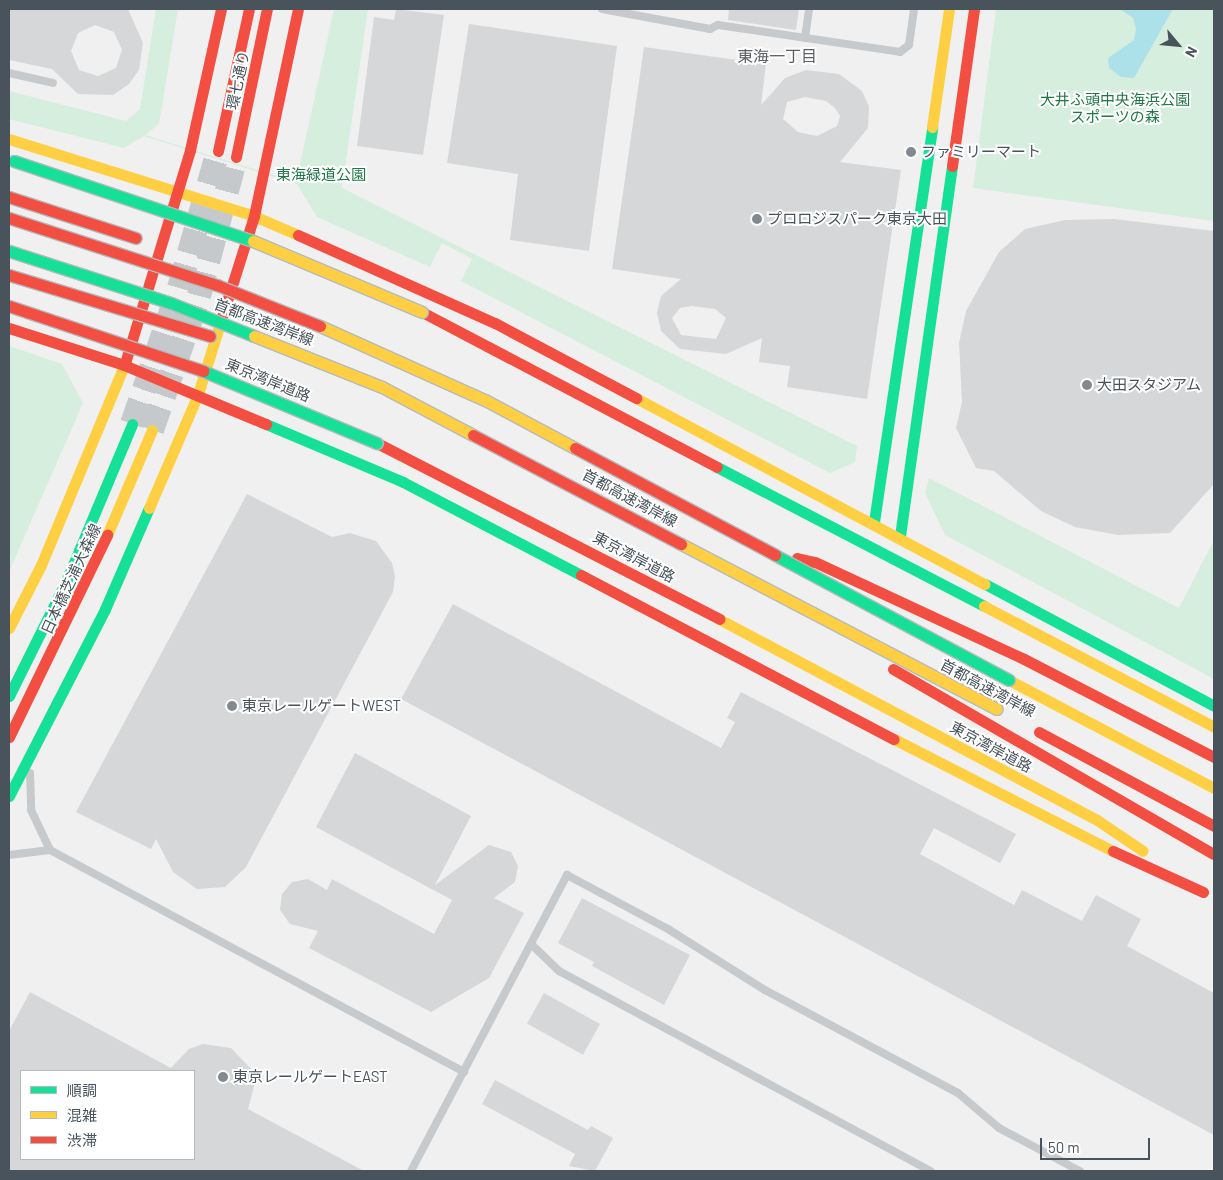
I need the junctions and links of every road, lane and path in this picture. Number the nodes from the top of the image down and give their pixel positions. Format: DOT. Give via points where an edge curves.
graph roads {
  1 [pos="210,9"];
  2 [pos="221,9"];
  3 [pos="249,9"];
  4 [pos="267,9"];
  5 [pos="298,9"];
  6 [pos="602,9"];
  7 [pos="809,9"];
  8 [pos="914,9"];
  9 [pos="949,9"];
  10 [pos="974,9"];
  11 [pos="805,38"];
  12 [pos="210,68"];
  13 [pos="9,73"];
  14 [pos="53,83"];
  15 [pos="9,139"];
  16 [pos="218,151"];
  17 [pos="236,157"];
  18 [pos="11,160"];
  19 [pos="178,190"];
  20 [pos="9,197"];
  21 [pos="254,216"];
  22 [pos="9,218"];
  23 [pos="9,251"];
  24 [pos="173,251"];
  25 [pos="224,270"];
  26 [pos="9,275"];
  27 [pos="250,280"];
  28 [pos="9,306"];
  29 [pos="321,311"];
  30 [pos="9,328"];
  31 [pos="227,342"];
  32 [pos="287,364"];
  33 [pos="124,365"];
  34 [pos="198,394"];
  35 [pos="485,400"];
  36 [pos="132,424"];
  37 [pos="152,430"];
  38 [pos="470,431"];
  39 [pos="874,522"];
  40 [pos="900,536"];
  41 [pos="776,553"];
  42 [pos="751,577"];
  43 [pos="9,628"];
  44 [pos="9,696"];
  45 [pos="1214,706"];
  46 [pos="1000,712"];
  47 [pos="1214,727"];
  48 [pos="1031,728"];
  49 [pos="9,737"];
  50 [pos="34,749"];
  51 [pos="1214,757"];
  52 [pos="1214,788"];
  53 [pos="9,796"];
  54 [pos="1214,826"];
  55 [pos="50,850"];
  56 [pos="1214,854"];
  57 [pos="9,855"];
  58 [pos="1203,892"];
  59 [pos="1214,899"];
  60 [pos="532,944"];
  61 [pos="464,1072"];
  62 [pos="411,1171"];
  63 [pos="931,1171"];
  64 [pos="1080,1171"];
  1 -- 12 [label="main road"];
  2 -- 12 [label="main road"];
  3 -- 16 [label="main road, 環七通り"];
  4 -- 17 [label="main road, 環七通り"];
  5 -- 21 [label="main road"];
  6 -- 11 [label="lane" via="710,29 718,25"];
  7 -- 11 [label="lane"];
  8 -- 11 [label="lane" via="904,51"];
  9 -- 39 [label="main road"];
  10 -- 40 [label="main road"];
  12 -- 19 [label="main road"];
  13 -- 14 [label="lane"];
  15 -- 19 [label="main road"];
  18 -- 47 [label="main road, bridge" via="162,208 300,259 422,312 587,395"];
  19 -- 21 [label="main road"];
  19 -- 33 [label="main road"];
  20 -- 24 [label="main road, bridge"];
  21 -- 34 [label="main road"];
  21 -- 39 [label="main road" via="495,323"];
  22 -- 35 [label="main road, 首都高速湾岸線, bridge" via="280,309"];
  23 -- 38 [label="main road, 首都高速湾岸線, bridge" via="275,341"];
  25 -- 27 [label="main road"];
  26 -- 31 [label="main road, bridge"];
  28 -- 58 [label="main road, 東京湾岸道路, bridge" via="171,358 377,443 546,527 1097,820"];
  29 -- 35 [label="main road, bridge"];
  30 -- 33 [label="main road"];
  32 -- 38 [label="main road, bridge"];
  33 -- 34 [label="main road"];
  33 -- 43 [label="main road" via="56,529"];
  34 -- 50 [label="main road" via="105,608"];
  34 -- 58 [label="main road" via="403,482 1090,841"];
  35 -- 41 [label="main road, 首都高速湾岸線, bridge"];
  36 -- 44 [label="main road, 日本橋芝浦大森線" via="67,579"];
  37 -- 49 [label="main road, 日本橋芝浦大森線" via="86,585"];
  38 -- 42 [label="main road, 首都高速湾岸線, bridge"];
  39 -- 40 [label="main road"];
  40 -- 45 [label="main road"];
  41 -- 51 [label="main road" via="815,562 1024,659"];
  41 -- 52 [label="main road, 首都高速湾岸線, bridge"];
  42 -- 46 [label="main road, 首都高速湾岸線, bridge"];
  42 -- 56 [label="main road, bridge" via="775,600"];
  48 -- 54 [label="main road, 首都高速湾岸線"];
  50 -- 53 [label="main road"];
  50 -- 55 [label="lane" via="30,810"];
  55 -- 57 [label="lane"];
  55 -- 61 [label="lane"];
  58 -- 59 [label="main road, 東京湾岸道路"];
  60 -- 61 [label="lane"];
  60 -- 63 [label="lane" via="559,971"];
  60 -- 64 [label="lane" via="567,875 958,1094 999,1128"];
  61 -- 62 [label="lane"];
}
